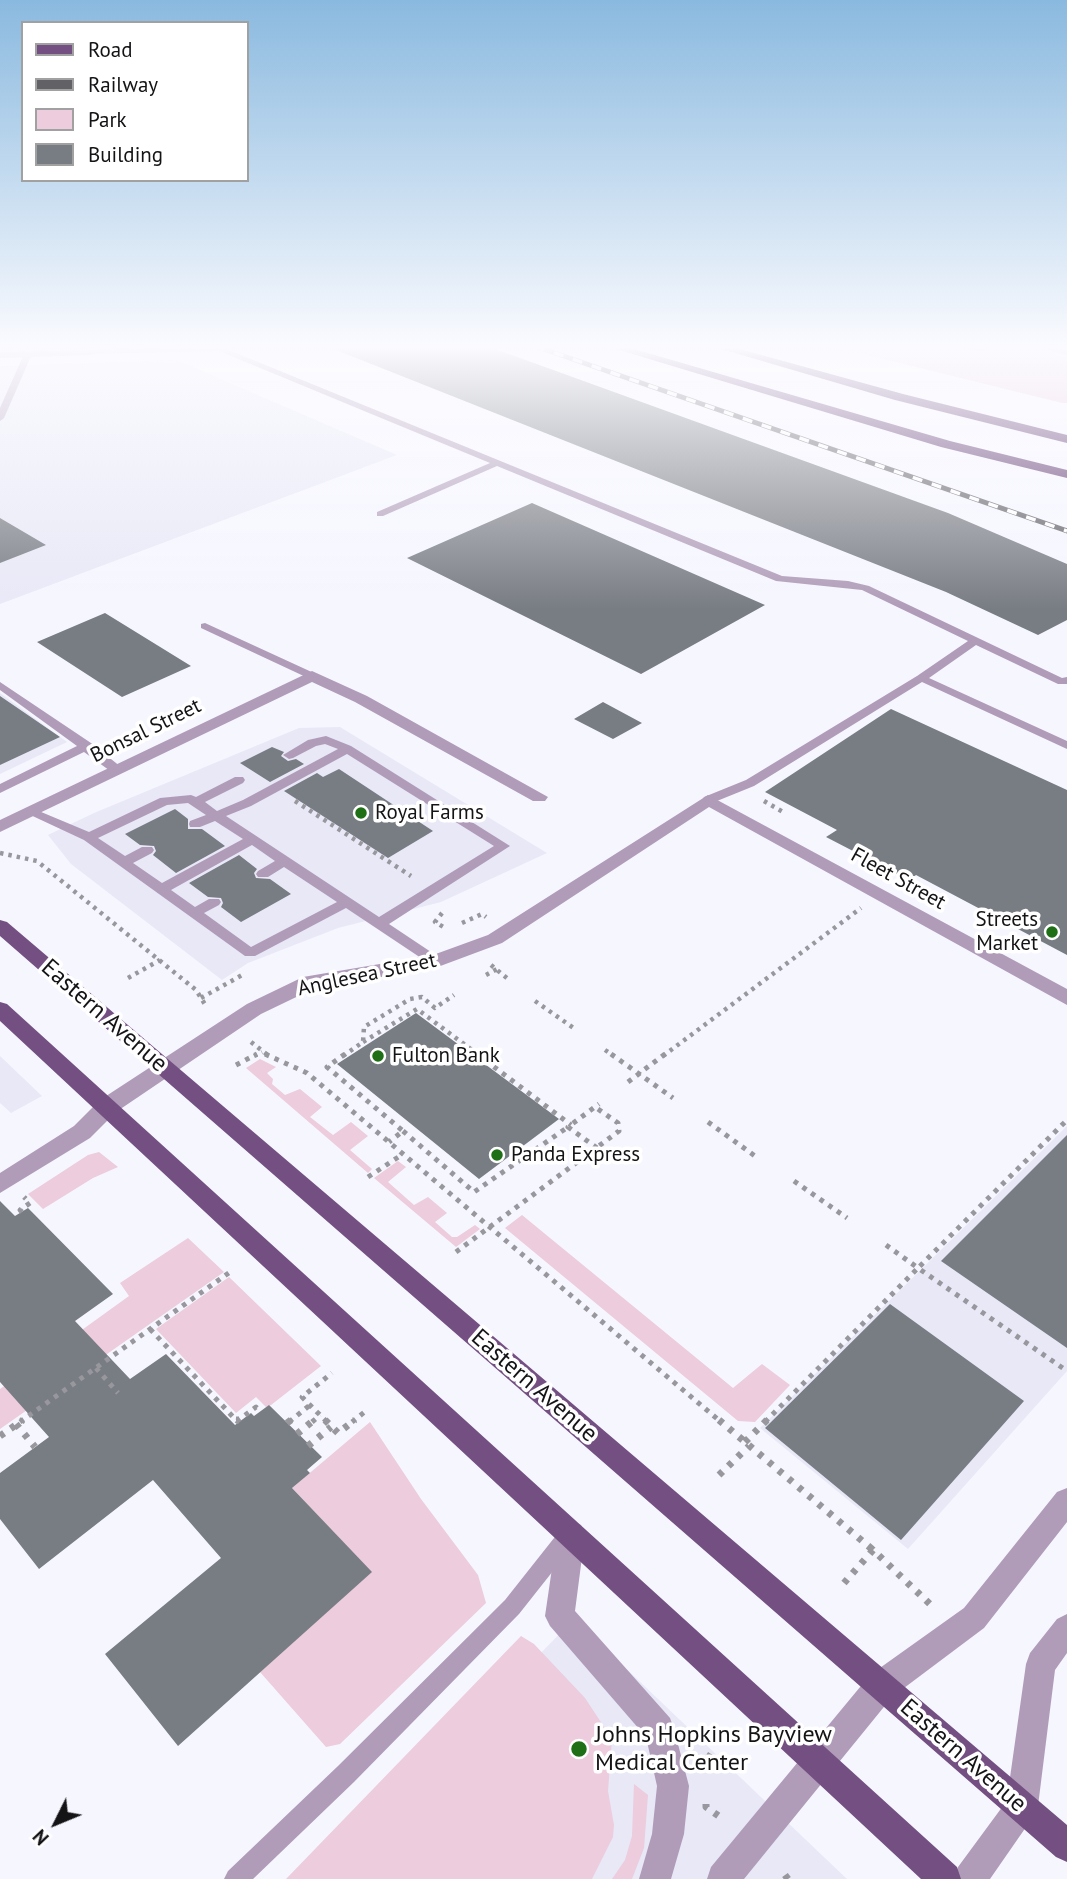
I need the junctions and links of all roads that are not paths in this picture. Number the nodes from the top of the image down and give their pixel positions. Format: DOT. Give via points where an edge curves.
graph roads {
  1 [pos="426,434"];
  2 [pos="911,434"];
  3 [pos="1046,434"];
  4 [pos="1067,439"];
  5 [pos="497,463"];
  6 [pos="1067,474"];
  7 [pos="380,514"];
  8 [pos="205,625"];
  9 [pos="975,640"];
  10 [pos="312,676"];
  11 [pos="921,678"];
  12 [pos="1067,680"];
  13 [pos="0,685"];
  14 [pos="1067,745"];
  15 [pos="87,746"];
  16 [pos="347,749"];
  17 [pos="289,755"];
  18 [pos="117,770"];
  19 [pos="239,780"];
  20 [pos="0,789"];
  21 [pos="540,797"];
  22 [pos="708,800"];
  23 [pos="196,802"];
  24 [pos="30,812"];
  25 [pos="214,814"];
  26 [pos="2,823"];
  27 [pos="195,824"];
  28 [pos="89,837"];
  29 [pos="253,839"];
  30 [pos="147,850"];
  31 [pos="285,861"];
  32 [pos="124,862"];
  33 [pos="263,874"];
  34 [pos="162,890"];
  35 [pos="348,901"];
  36 [pos="214,902"];
  37 [pos="195,913"];
  38 [pos="380,923"];
  39 [pos="0,926"];
  40 [pos="435,961"];
  41 [pos="1067,998"];
  42 [pos="0,1009"];
  43 [pos="164,1068"];
  44 [pos="108,1106"];
  45 [pos="0,1184"];
  46 [pos="1067,1502"];
  47 [pos="571,1534"];
  48 [pos="1067,1629"];
  49 [pos="881,1686"];
  50 [pos="818,1763"];
  51 [pos="1022,1806"];
  52 [pos="1067,1846"];
  53 [pos="236,1879"];
  54 [pos="654,1879"];
  55 [pos="723,1879"];
  56 [pos="945,1879"];
  57 [pos="970,1879"];
  1 -- 5 [label="lane"];
  2 -- 6 [label="highway"];
  3 -- 4 [label="highway"];
  5 -- 7 [label="lane"];
  5 -- 9 [label="lane" via="780,579 865,588"];
  8 -- 10 [label="lane"];
  9 -- 11 [label="lane"];
  9 -- 12 [label="lane" via="1062,682"];
  10 -- 18 [label="street, Bonsal Street"];
  10 -- 21 [label="street"];
  11 -- 14 [label="lane"];
  11 -- 22 [label="lane" via="750,783"];
  13 -- 15 [label="lane"];
  15 -- 18 [label="lane"];
  15 -- 20 [label="lane"];
  16 -- 17 [label="lane" via="326,740"];
  16 -- 25 [label="lane" via="247,803"];
  16 -- 38 [label="lane" via="503,846"];
  18 -- 24 [label="street, Bonsal Street"];
  19 -- 23 [label="lane"];
  22 -- 40 [label="street, Anglesea Street" via="495,939"];
  22 -- 41 [label="street, Fleet Street"];
  23 -- 25 [label="lane"];
  23 -- 28 [label="lane" via="164,801"];
  24 -- 26 [label="street, Bonsal Street"];
  24 -- 28 [label="lane"];
  25 -- 27 [label="lane"];
  25 -- 29 [label="lane"];
  28 -- 32 [label="lane"];
  29 -- 31 [label="lane"];
  29 -- 34 [label="lane"];
  30 -- 32 [label="lane"];
  31 -- 33 [label="lane"];
  31 -- 35 [label="lane"];
  32 -- 34 [label="lane"];
  34 -- 37 [label="lane"];
  35 -- 37 [label="lane" via="250,953"];
  35 -- 38 [label="lane"];
  36 -- 37 [label="lane"];
  38 -- 40 [label="lane"];
  39 -- 43 [label="main road, Eastern Avenue"];
  40 -- 43 [label="street, Anglesea Street" via="310,982 254,1009"];
  42 -- 44 [label="main road"];
  43 -- 44 [label="street, Anglesea Street"];
  43 -- 49 [label="main road, Eastern Avenue"];
  44 -- 45 [label="street, Anglesea Street" via="82,1132"];
  44 -- 47 [label="main road"];
  46 -- 49 [label="street" via="974,1618"];
  47 -- 50 [label="main road"];
  47 -- 53 [label="lane" via="512,1607"];
  47 -- 54 [label="street" via="560,1616 659,1729 673,1786 668,1834"];
  48 -- 51 [label="street" via="1041,1664"];
  49 -- 50 [label="street"];
  49 -- 51 [label="main road, Eastern Avenue"];
  50 -- 55 [label="street"];
  50 -- 56 [label="main road"];
  51 -- 52 [label="main road, Eastern Avenue"];
  51 -- 57 [label="street"];
}
